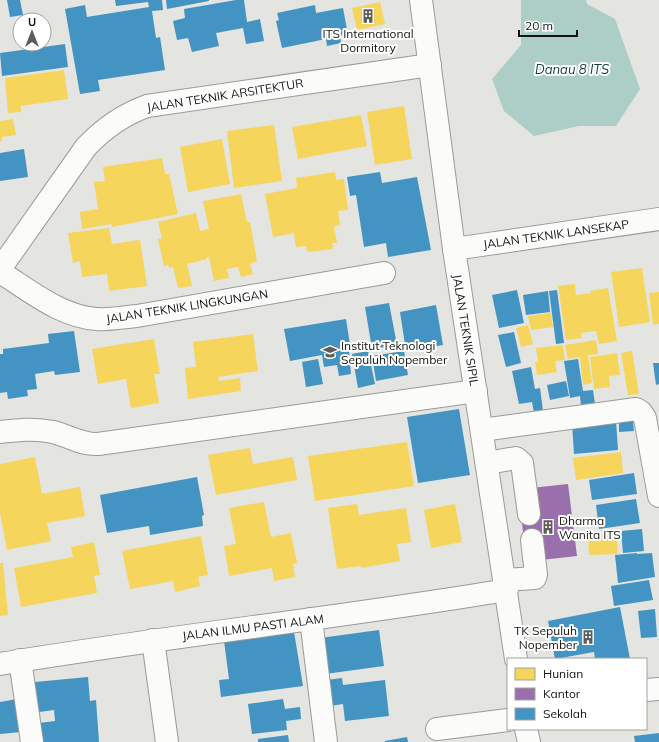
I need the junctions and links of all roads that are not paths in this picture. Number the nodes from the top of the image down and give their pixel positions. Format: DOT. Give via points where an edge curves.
graph roads {
  1 [pos="421,0"];
  2 [pos="430,65"];
  3 [pos="659,219"];
  4 [pos="454,249"];
  5 [pos="0,270"];
  6 [pos="384,273"];
  7 [pos="476,391"];
  8 [pos="482,430"];
  9 [pos="0,432"];
  10 [pos="487,463"];
  11 [pos="659,496"];
  12 [pos="529,514"];
  13 [pos="532,540"];
  14 [pos="506,585"];
  15 [pos="311,619"];
  16 [pos="153,640"];
  17 [pos="516,658"];
  18 [pos="10,662"];
  19 [pos="659,689"];
  20 [pos="647,690"];
  21 [pos="507,720"];
  22 [pos="437,729"];
  23 [pos="526,730"];
  24 [pos="32,742"];
  25 [pos="167,742"];
  26 [pos="326,742"];
  27 [pos="529,742"];
  1 -- 2 [label="lane, JALAN TEKNIK SIPIL"];
  2 -- 4 [label="lane, JALAN TEKNIK SIPIL"];
  2 -- 5 [label="lane, JALAN TEKNIK ARSITEKTUR" via="146,106 135,110 106,127 86,147"];
  3 -- 4 [label="lane, JALAN TEKNIK LANSEKAP"];
  4 -- 7 [label="lane, JALAN TEKNIK SIPIL"];
  5 -- 6 [label="lane, JALAN TEKNIK LINGKUNGAN" via="61,309 97,320 137,316"];
  7 -- 8 [label="lane, JALAN TEKNIK SIPIL"];
  7 -- 9 [label="lane" via="98,444 86,444 40,429"];
  8 -- 10 [label="lane, JALAN TEKNIK SIPIL"];
  8 -- 11 [label="lane" via="636,408 645,418"];
  10 -- 12 [label="lane" via="516,458 520,460"];
  10 -- 14 [label="lane, JALAN TEKNIK SIPIL"];
  13 -- 14 [label="lane, JALAN ILMU PASTI ALAM" via="535,578"];
  14 -- 15 [label="lane, JALAN ILMU PASTI ALAM"];
  14 -- 17 [label="lane, JALAN TEKNIK SIPIL"];
  15 -- 16 [label="lane, JALAN ILMU PASTI ALAM"];
  15 -- 26 [label="lane"];
  16 -- 18 [label="lane, JALAN ILMU PASTI ALAM"];
  16 -- 25 [label="lane"];
  18 -- 24 [label="lane"];
  19 -- 20 [label="lane"];
  21 -- 22 [label="lane"];
  23 -- 27 [label="lane"];
}
